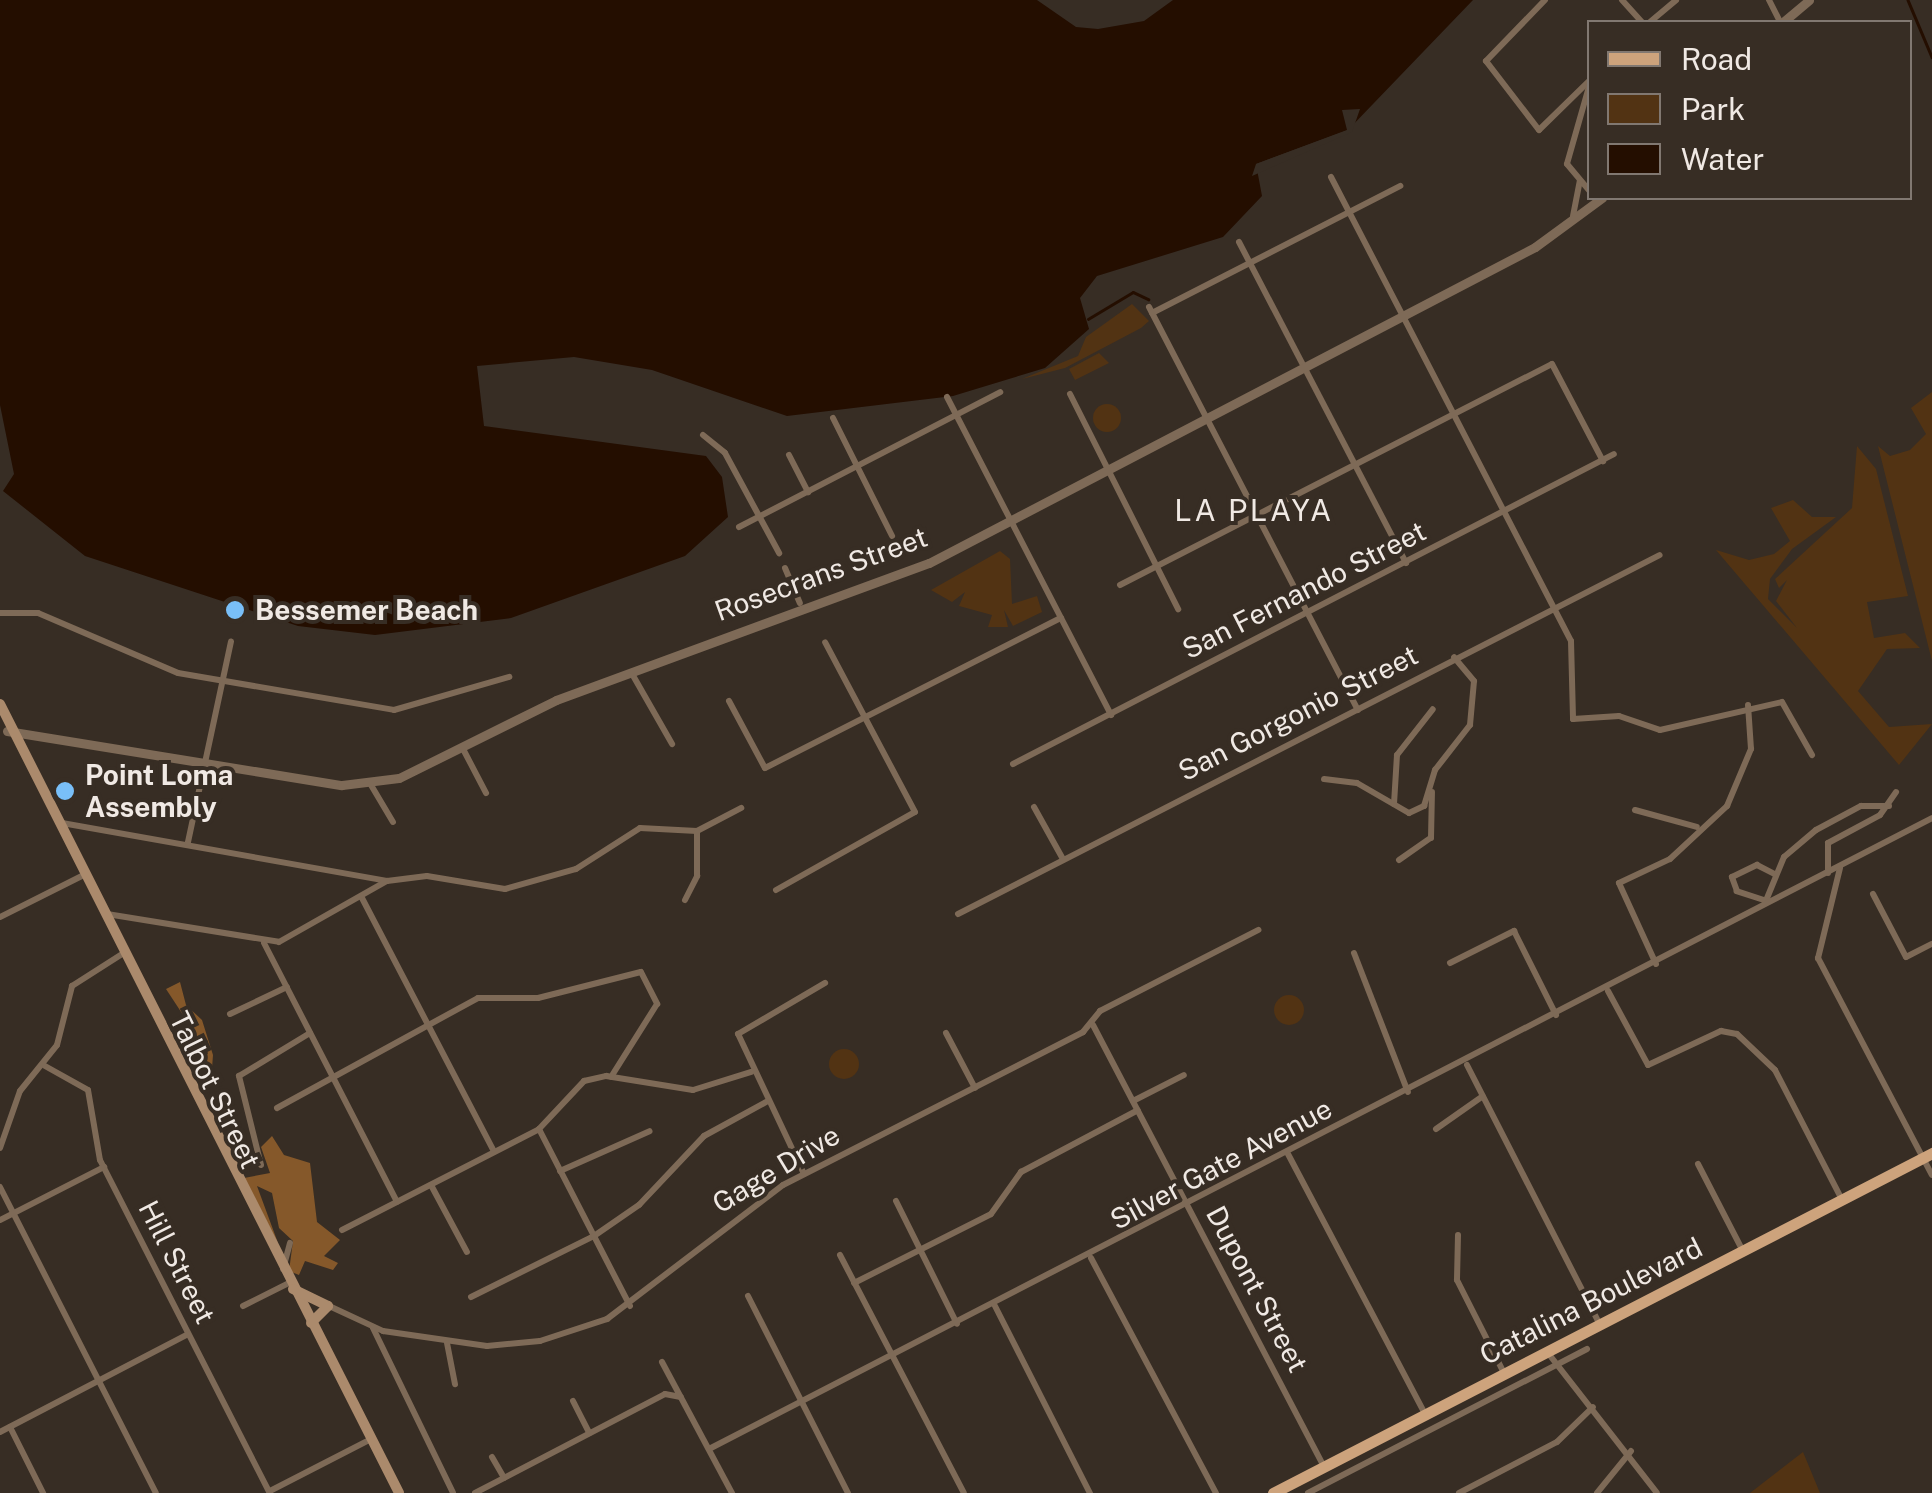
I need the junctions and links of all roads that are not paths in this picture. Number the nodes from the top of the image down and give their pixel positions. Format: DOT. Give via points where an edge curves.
graph roads {
  1 [pos="1545,0"];
  2 [pos="1622,0"];
  3 [pos="1676,0"];
  4 [pos="1809,0"];
  5 [pos="1640,20"];
  6 [pos="1652,20"];
  7 [pos="1784,20"];
  8 [pos="1587,85"];
  9 [pos="1587,93"];
  10 [pos="1332,177"];
  11 [pos="1580,180"];
  12 [pos="1400,186"];
  13 [pos="1587,188"];
  14 [pos="1597,200"];
  15 [pos="1349,212"];
  16 [pos="1568,224"];
  17 [pos="1239,242"];
  18 [pos="1251,262"];
  19 [pos="1404,317"];
  20 [pos="1305,368"];
  21 [pos="1000,392"];
  22 [pos="1070,394"];
  23 [pos="947,396"];
  24 [pos="956,414"];
  25 [pos="1454,414"];
  26 [pos="833,418"];
  27 [pos="1207,419"];
  28 [pos="703,434"];
  29 [pos="1614,454"];
  30 [pos="789,455"];
  31 [pos="1603,462"];
  32 [pos="1356,465"];
  33 [pos="857,466"];
  34 [pos="1108,470"];
  35 [pos="808,492"];
  36 [pos="1504,513"];
  37 [pos="760,516"];
  38 [pos="1258,516"];
  39 [pos="1010,521"];
  40 [pos="738,527"];
  41 [pos="892,536"];
  42 [pos="780,552"];
  43 [pos="1660,555"];
  44 [pos="1406,563"];
  45 [pos="785,568"];
  46 [pos="1158,568"];
  47 [pos="1120,585"];
  48 [pos="800,603"];
  49 [pos="1552,606"];
  50 [pos="1178,609"];
  51 [pos="0,613"];
  52 [pos="1307,614"];
  53 [pos="1061,618"];
  54 [pos="231,642"];
  55 [pos="825,642"];
  56 [pos="1454,657"];
  57 [pos="630,671"];
  58 [pos="509,677"];
  59 [pos="222,680"];
  60 [pos="729,701"];
  61 [pos="0,704"];
  62 [pos="1748,706"];
  63 [pos="1434,709"];
  64 [pos="1358,710"];
  65 [pos="1111,715"];
  66 [pos="865,720"];
  67 [pos="4,731"];
  68 [pos="672,744"];
  69 [pos="462,746"];
  70 [pos="1812,755"];
  71 [pos="203,761"];
  72 [pos="1013,764"];
  73 [pos="1324,778"];
  74 [pos="1431,781"];
  75 [pos="371,785"];
  76 [pos="1896,792"];
  77 [pos="486,793"];
  78 [pos="1394,806"];
  79 [pos="1889,806"];
  80 [pos="741,808"];
  81 [pos="1034,808"];
  82 [pos="1635,810"];
  83 [pos="1932,818"];
  84 [pos="54,821"];
  85 [pos="393,822"];
  86 [pos="1697,827"];
  87 [pos="697,830"];
  88 [pos="188,842"];
  89 [pos="1064,858"];
  90 [pos="1399,860"];
  91 [pos="1841,867"];
  92 [pos="1828,872"];
  93 [pos="1775,874"];
  94 [pos="82,876"];
  95 [pos="387,881"];
  96 [pos="776,890"];
  97 [pos="1873,894"];
  98 [pos="362,898"];
  99 [pos="685,900"];
  100 [pos="1766,903"];
  101 [pos="101,913"];
  102 [pos="958,914"];
  103 [pos="0,916"];
  104 [pos="1258,930"];
  105 [pos="264,943"];
  106 [pos="1932,944"];
  107 [pos="1354,953"];
  108 [pos="122,954"];
  109 [pos="1450,963"];
  110 [pos="1656,964"];
  111 [pos="825,983"];
  112 [pos="287,987"];
  113 [pos="1608,991"];
  114 [pos="230,1014"];
  115 [pos="1556,1015"];
  116 [pos="427,1024"];
  117 [pos="1093,1025"];
  118 [pos="310,1033"];
  119 [pos="946,1033"];
  120 [pos="1467,1065"];
  121 [pos="44,1066"];
  122 [pos="751,1072"];
  123 [pos="332,1075"];
  124 [pos="1184,1075"];
  125 [pos="611,1076"];
  126 [pos="974,1088"];
  127 [pos="1408,1092"];
  128 [pos="1483,1096"];
  129 [pos="1133,1101"];
  130 [pos="766,1102"];
  131 [pos="278,1108"];
  132 [pos="1138,1110"];
  133 [pos="1436,1129"];
  134 [pos="539,1130"];
  135 [pos="650,1131"];
  136 [pos="0,1148"];
  137 [pos="494,1152"];
  138 [pos="1288,1154"];
  139 [pos="1929,1158"];
  140 [pos="1698,1164"];
  141 [pos="261,1165"];
  142 [pos="104,1167"];
  143 [pos="560,1171"];
  144 [pos="804,1174"];
  145 [pos="1932,1175"];
  146 [pos="431,1184"];
  147 [pos="0,1187"];
  148 [pos="1842,1200"];
  149 [pos="896,1201"];
  150 [pos="397,1202"];
  151 [pos="1188,1205"];
  152 [pos="13,1213"];
  153 [pos="0,1220"];
  154 [pos="342,1230"];
  155 [pos="1458,1235"];
  156 [pos="594,1236"];
  157 [pos="290,1243"];
  158 [pos="921,1250"];
  159 [pos="1743,1251"];
  160 [pos="467,1252"];
  161 [pos="840,1255"];
  162 [pos="1091,1258"];
  163 [pos="282,1270"];
  164 [pos="854,1283"];
  165 [pos="290,1286"];
  166 [pos="748,1296"];
  167 [pos="471,1298"];
  168 [pos="243,1306"];
  169 [pos="328,1306"];
  170 [pos="995,1306"];
  171 [pos="630,1307"];
  172 [pos="304,1308"];
  173 [pos="311,1323"];
  174 [pos="958,1324"];
  175 [pos="1600,1324"];
  176 [pos="372,1327"];
  177 [pos="188,1334"];
  178 [pos="447,1343"];
  179 [pos="1586,1348"];
  180 [pos="1547,1352"];
  181 [pos="894,1357"];
  182 [pos="662,1362"];
  183 [pos="1557,1364"];
  184 [pos="1505,1374"];
  185 [pos="99,1380"];
  186 [pos="455,1384"];
  187 [pos="681,1397"];
  188 [pos="573,1401"];
  189 [pos="802,1403"];
  190 [pos="1593,1407"];
  191 [pos="1426,1414"];
  192 [pos="10,1427"];
  193 [pos="0,1432"];
  194 [pos="589,1433"];
  195 [pos="371,1440"];
  196 [pos="709,1449"];
  197 [pos="1631,1452"];
  198 [pos="492,1457"];
  199 [pos="1324,1466"];
  200 [pos="1308,1475"];
  201 [pos="504,1478"];
  202 [pos="269,1492"];
  203 [pos="1314,1492"];
  204 [pos="43,1493"];
  205 [pos="156,1493"];
  206 [pos="399,1493"];
  207 [pos="453,1493"];
  208 [pos="474,1493"];
  209 [pos="732,1493"];
  210 [pos="848,1493"];
  211 [pos="964,1493"];
  212 [pos="1090,1493"];
  213 [pos="1216,1493"];
  214 [pos="1273,1493"];
  215 [pos="1459,1493"];
  216 [pos="1596,1493"];
  217 [pos="1657,1493"];
  1 -- 8 [label="street" via="1486,60 1539,130"];
  2 -- 5 [label="street"];
  3 -- 6 [label="street"];
  4 -- 7 [label="street"];
  9 -- 11 [label="street" via="1567,164"];
  10 -- 15 [label="street"];
  11 -- 13 [label="street"];
  11 -- 16 [label="street"];
  12 -- 15 [label="street"];
  14 -- 16 [label="street, Rosecrans Street"];
  15 -- 18 [label="street"];
  15 -- 19 [label="street"];
  16 -- 19 [label="street, Rosecrans Street"];
  17 -- 18 [label="street"];
  18 -- 20 [label="street"];
  18 -- 27 [label="street" via="1150,310"];
  19 -- 20 [label="street, Rosecrans Street"];
  19 -- 25 [label="street"];
  20 -- 27 [label="street, Rosecrans Street"];
  20 -- 32 [label="street"];
  21 -- 24 [label="street"];
  22 -- 34 [label="street"];
  23 -- 24 [label="street"];
  24 -- 33 [label="street"];
  24 -- 39 [label="street"];
  25 -- 31 [label="street" via="1552,364"];
  25 -- 32 [label="street"];
  25 -- 36 [label="street"];
  26 -- 33 [label="street"];
  27 -- 34 [label="street, Rosecrans Street"];
  27 -- 38 [label="street"];
  28 -- 37 [label="street" via="726,453"];
  29 -- 31 [label="street, San Fernando Street"];
  30 -- 35 [label="street"];
  31 -- 36 [label="street, San Fernando Street"];
  32 -- 38 [label="street"];
  32 -- 44 [label="street"];
  33 -- 35 [label="street"];
  33 -- 41 [label="street"];
  34 -- 39 [label="street, Rosecrans Street"];
  34 -- 46 [label="street"];
  35 -- 37 [label="street"];
  36 -- 44 [label="street, San Fernando Street"];
  36 -- 49 [label="street"];
  37 -- 40 [label="street"];
  37 -- 42 [label="street"];
  38 -- 46 [label="street"];
  38 -- 52 [label="street"];
  39 -- 48 [label="street, Rosecrans Street" via="915,569"];
  39 -- 53 [label="street"];
  43 -- 49 [label="street, San Gorgonio Street"];
  44 -- 52 [label="street, San Fernando Street"];
  45 -- 48 [label="street"];
  46 -- 47 [label="street"];
  46 -- 50 [label="street"];
  48 -- 57 [label="street, Rosecrans Street"];
  49 -- 56 [label="street, San Gorgonio Street"];
  49 -- 62 [label="street" via="1576,656 1576,722 1619,716 1676,728"];
  51 -- 59 [label="street" via="38,613 146,664"];
  52 -- 64 [label="street"];
  52 -- 65 [label="street, San Fernando Street"];
  53 -- 65 [label="street"];
  53 -- 66 [label="street"];
  54 -- 59 [label="street"];
  55 -- 66 [label="street"];
  56 -- 64 [label="street, San Gorgonio Street"];
  56 -- 74 [label="street" via="1474,681 1470,725"];
  57 -- 68 [label="street"];
  57 -- 69 [label="street, Rosecrans Street"];
  58 -- 59 [label="street" via="394,710"];
  59 -- 71 [label="street"];
  60 -- 66 [label="street" via="765,768"];
  61 -- 67 [label="main road, Talbot Street"];
  62 -- 70 [label="street" via="1782,702"];
  62 -- 86 [label="street" via="1751,749 1734,794"];
  63 -- 78 [label="street" via="1397,754"];
  64 -- 89 [label="street, San Gorgonio Street"];
  65 -- 72 [label="street, San Fernando Street"];
  66 -- 96 [label="street" via="916,812"];
  67 -- 71 [label="street"];
  67 -- 84 [label="main road, Talbot Street"];
  69 -- 75 [label="street, Rosecrans Street"];
  69 -- 77 [label="street"];
  71 -- 75 [label="street"];
  71 -- 88 [label="street"];
  73 -- 78 [label="street" via="1357,783"];
  74 -- 78 [label="street" via="1418,811"];
  74 -- 90 [label="street" via="1431,838"];
  75 -- 85 [label="street"];
  76 -- 79 [label="street"];
  79 -- 92 [label="street" via="1828,842"];
  79 -- 93 [label="street" via="1837,816"];
  80 -- 87 [label="street"];
  81 -- 89 [label="street"];
  82 -- 86 [label="street"];
  83 -- 91 [label="street, Silver Gate Avenue"];
  84 -- 88 [label="street"];
  84 -- 94 [label="main road, Talbot Street"];
  86 -- 110 [label="street" via="1670,859 1619,884"];
  87 -- 95 [label="street" via="640,828 534,886"];
  87 -- 99 [label="street" via="697,876"];
  88 -- 95 [label="street"];
  89 -- 102 [label="street, San Gorgonio Street"];
  91 -- 92 [label="street, Silver Gate Avenue"];
  91 -- 139 [label="street" via="1818,958"];
  92 -- 100 [label="street, Silver Gate Avenue"];
  93 -- 100 [label="street"];
  93 -- 100 [label="street" via="1757,865 1732,877 1737,891"];
  94 -- 101 [label="main road, Talbot Street"];
  94 -- 103 [label="street"];
  95 -- 98 [label="street"];
  97 -- 106 [label="street" via="1906,957"];
  98 -- 105 [label="street"];
  98 -- 116 [label="street"];
  100 -- 110 [label="street, Silver Gate Avenue"];
  101 -- 105 [label="street"];
  101 -- 108 [label="main road, Talbot Street"];
  104 -- 117 [label="street, Gage Drive" via="1100,1011"];
  105 -- 112 [label="street"];
  107 -- 127 [label="street"];
  108 -- 121 [label="street" via="74,982"];
  108 -- 163 [label="main road, Talbot Street"];
  109 -- 115 [label="street" via="1514,931"];
  110 -- 113 [label="street, Silver Gate Avenue"];
  111 -- 122 [label="street" via="739,1031"];
  112 -- 114 [label="street"];
  112 -- 118 [label="street"];
  113 -- 115 [label="street, Silver Gate Avenue"];
  113 -- 148 [label="street" via="1648,1065 1721,1031 1737,1034 1775,1070"];
  115 -- 120 [label="street, Silver Gate Avenue"];
  116 -- 123 [label="street"];
  116 -- 125 [label="street" via="478,998 538,998 640,972 657,1004"];
  116 -- 137 [label="street"];
  117 -- 126 [label="street, Gage Drive"];
  117 -- 129 [label="street, Dupont Street"];
  118 -- 123 [label="street"];
  118 -- 141 [label="street" via="240,1076"];
  119 -- 126 [label="street"];
  120 -- 127 [label="street, Silver Gate Avenue"];
  120 -- 128 [label="street"];
  121 -- 136 [label="street" via="20,1091"];
  121 -- 142 [label="street, Hill Street" via="88,1090"];
  122 -- 125 [label="street" via="673,1091"];
  122 -- 130 [label="street"];
  123 -- 131 [label="street"];
  123 -- 150 [label="street"];
  124 -- 129 [label="street"];
  125 -- 134 [label="street" via="570,1090"];
  126 -- 144 [label="street, Gage Drive"];
  127 -- 138 [label="street, Silver Gate Avenue"];
  128 -- 133 [label="street"];
  128 -- 175 [label="street"];
  129 -- 132 [label="street, Dupont Street"];
  130 -- 144 [label="street"];
  130 -- 156 [label="street" via="704,1136 638,1206"];
  132 -- 151 [label="street, Dupont Street"];
  132 -- 158 [label="street" via="1021,1172 990,1214"];
  134 -- 137 [label="street"];
  134 -- 143 [label="street"];
  135 -- 143 [label="street"];
  137 -- 146 [label="street"];
  138 -- 151 [label="street, Silver Gate Avenue"];
  138 -- 191 [label="street"];
  139 -- 145 [label="street"];
  139 -- 148 [label="main road, Catalina Boulevard"];
  140 -- 159 [label="street"];
  142 -- 152 [label="street"];
  142 -- 177 [label="street, Hill Street"];
  143 -- 156 [label="street"];
  144 -- 171 [label="street, Gage Drive" via="734,1214"];
  146 -- 150 [label="street"];
  146 -- 160 [label="street"];
  147 -- 152 [label="street"];
  148 -- 159 [label="main road, Catalina Boulevard"];
  149 -- 158 [label="street"];
  150 -- 154 [label="street"];
  151 -- 162 [label="street, Silver Gate Avenue"];
  151 -- 199 [label="street, Dupont Street"];
  152 -- 153 [label="street"];
  152 -- 185 [label="street"];
  155 -- 184 [label="street" via="1457,1280"];
  156 -- 167 [label="street"];
  156 -- 171 [label="street"];
  157 -- 163 [label="street"];
  158 -- 164 [label="street"];
  158 -- 174 [label="street"];
  159 -- 175 [label="main road, Catalina Boulevard"];
  161 -- 164 [label="street"];
  162 -- 170 [label="street, Silver Gate Avenue"];
  162 -- 213 [label="street"];
  163 -- 165 [label="main road, Talbot Street"];
  164 -- 181 [label="street"];
  165 -- 168 [label="street"];
  165 -- 169 [label="main road"];
  165 -- 172 [label="main road, Talbot Street"];
  166 -- 189 [label="street"];
  169 -- 172 [label="street"];
  169 -- 173 [label="main road"];
  169 -- 176 [label="street, Gage Drive"];
  170 -- 174 [label="street, Silver Gate Avenue"];
  170 -- 212 [label="street"];
  171 -- 178 [label="street, Gage Drive" via="540,1341"];
  172 -- 173 [label="main road, Talbot Street"];
  173 -- 195 [label="main road, Talbot Street"];
  174 -- 181 [label="street, Silver Gate Avenue"];
  175 -- 180 [label="main road, Catalina Boulevard"];
  176 -- 178 [label="street, Gage Drive"];
  176 -- 207 [label="street"];
  177 -- 185 [label="street"];
  177 -- 202 [label="street, Hill Street"];
  178 -- 186 [label="street"];
  179 -- 183 [label="street, Catalina Boulevard"];
  180 -- 183 [label="street"];
  180 -- 184 [label="main road, Catalina Boulevard"];
  181 -- 189 [label="street, Silver Gate Avenue"];
  181 -- 211 [label="street"];
  182 -- 187 [label="street"];
  183 -- 190 [label="street"];
  183 -- 203 [label="street, Catalina Boulevard"];
  184 -- 191 [label="main road, Catalina Boulevard"];
  185 -- 192 [label="street"];
  185 -- 205 [label="street"];
  187 -- 194 [label="street" via="664,1394"];
  187 -- 196 [label="street"];
  188 -- 194 [label="street"];
  189 -- 196 [label="street, Silver Gate Avenue"];
  189 -- 210 [label="street"];
  190 -- 197 [label="street"];
  190 -- 215 [label="street" via="1557,1442"];
  191 -- 199 [label="main road, Catalina Boulevard"];
  192 -- 193 [label="street"];
  192 -- 204 [label="street"];
  194 -- 201 [label="street"];
  195 -- 202 [label="street"];
  195 -- 206 [label="main road, Talbot Street"];
  196 -- 209 [label="street"];
  197 -- 216 [label="street"];
  197 -- 217 [label="street"];
  198 -- 201 [label="street"];
  199 -- 200 [label="main road, Catalina Boulevard"];
  200 -- 203 [label="street"];
  200 -- 214 [label="main road, Catalina Boulevard"];
  201 -- 208 [label="street"];
}
